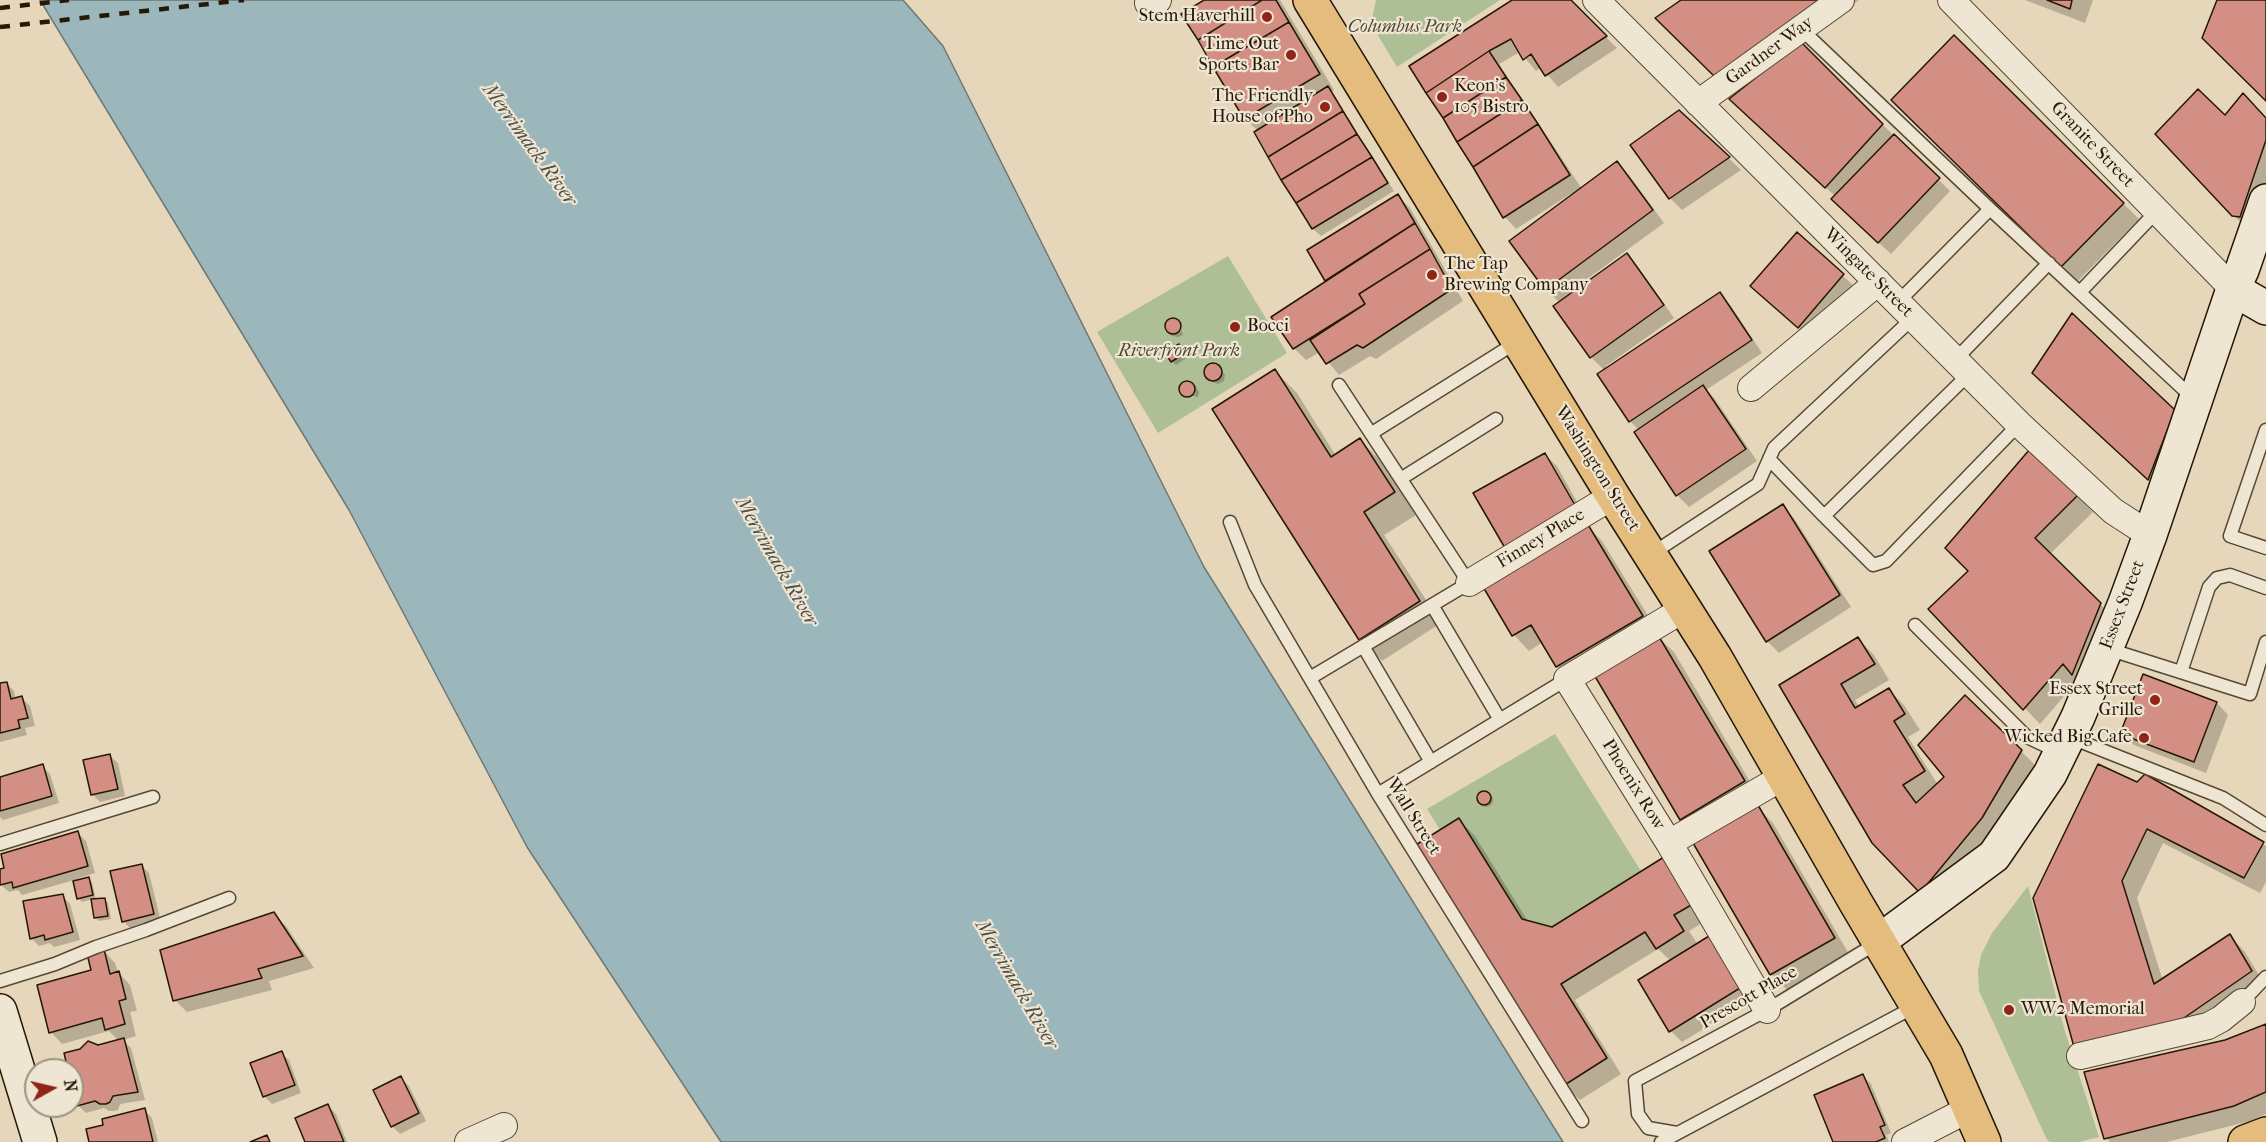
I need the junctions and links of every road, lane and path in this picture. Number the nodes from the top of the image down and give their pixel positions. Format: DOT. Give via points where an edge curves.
graph roads {
  1 [pos="1310,0"];
  2 [pos="1596,0"];
  3 [pos="1841,0"];
  4 [pos="1951,0"];
  5 [pos="1801,28"];
  6 [pos="1698,103"];
  7 [pos="2266,201"];
  8 [pos="1990,209"];
  9 [pos="2157,211"];
  10 [pos="2049,263"];
  11 [pos="1878,282"];
  12 [pos="2233,289"];
  13 [pos="2080,291"];
  14 [pos="2266,308"];
  15 [pos="1906,310"];
  16 [pos="1518,342"];
  17 [pos="1962,367"];
  18 [pos="1339,385"];
  19 [pos="1751,388"];
  20 [pos="2195,400"];
  21 [pos="1496,419"];
  22 [pos="2019,424"];
  23 [pos="2266,430"];
  24 [pos="1372,433"];
  25 [pos="1769,459"];
  26 [pos="1402,478"];
  27 [pos="1613,496"];
  28 [pos="1824,516"];
  29 [pos="1230,522"];
  30 [pos="2150,535"];
  31 [pos="2266,548"];
  32 [pos="1650,555"];
  33 [pos="1469,583"];
  34 [pos="2266,588"];
  35 [pos="1432,605"];
  36 [pos="1684,609"];
  37 [pos="1915,625"];
  38 [pos="2266,642"];
  39 [pos="1364,646"];
  40 [pos="2106,648"];
  41 [pos="2181,672"];
  42 [pos="1310,678"];
  43 [pos="1567,679"];
  44 [pos="1500,720"];
  45 [pos="2064,745"];
  46 [pos="1431,762"];
  47 [pos="1783,777"];
  48 [pos="1378,794"];
  49 [pos="153,797"];
  50 [pos="2266,825"];
  51 [pos="1669,843"];
  52 [pos="0,844"];
  53 [pos="229,898"];
  54 [pos="1878,942"];
  55 [pos="2266,977"];
  56 [pos="0,981"];
  57 [pos="2241,1002"];
  58 [pos="1917,1006"];
  59 [pos="1767,1010"];
  60 [pos="0,1011"];
  61 [pos="2080,1056"];
  62 [pos="1971,1108"];
  63 [pos="1582,1121"];
  64 [pos="504,1126"];
  65 [pos="1677,1133"];
  66 [pos="2266,1134"];
  67 [pos="40,1142"];
  68 [pos="468,1142"];
  69 [pos="1661,1142"];
  70 [pos="1905,1142"];
  71 [pos="1984,1142"];
  72 [pos="2245,1142"];
  1 -- 16 [label="main road, Washington Street"];
  2 -- 6 [label="street, Wingate Street"];
  3 -- 5 [label="street, Gardner Way"];
  4 -- 9 [label="street, Granite Street"];
  5 -- 6 [label="street, Gardner Way"];
  5 -- 8 [label="lane"];
  6 -- 11 [label="street, Wingate Street"];
  7 -- 12 [label="main road, Essex Street"];
  8 -- 10 [label="lane"];
  8 -- 15 [label="lane"];
  9 -- 12 [label="street, Granite Street"];
  9 -- 13 [label="lane"];
  10 -- 13 [label="lane"];
  10 -- 17 [label="lane"];
  11 -- 15 [label="street, Wingate Street"];
  11 -- 19 [label="street"];
  12 -- 14 [label="main road"];
  12 -- 20 [label="main road, Essex Street"];
  13 -- 20 [label="lane"];
  15 -- 17 [label="street, Wingate Street"];
  15 -- 25 [label="lane" via="1774,448"];
  16 -- 24 [label="lane"];
  16 -- 27 [label="main road, Washington Street"];
  17 -- 22 [label="street, Wingate Street"];
  17 -- 28 [label="lane"];
  18 -- 24 [label="lane"];
  20 -- 30 [label="main road, Essex Street"];
  21 -- 26 [label="lane"];
  22 -- 28 [label="lane" via="1886,561 1873,565"];
  22 -- 30 [label="street, Wingate Street" via="2113,511"];
  23 -- 31 [label="lane" via="2230,536"];
  24 -- 26 [label="lane"];
  25 -- 28 [label="lane"];
  25 -- 32 [label="lane" via="1758,484"];
  26 -- 33 [label="lane"];
  27 -- 32 [label="main road, Washington Street"];
  27 -- 33 [label="street, Finney Place"];
  29 -- 42 [label="lane, Wall Street" via="1255,585"];
  30 -- 40 [label="main road, Essex Street"];
  32 -- 36 [label="main road, Washington Street"];
  33 -- 35 [label="lane"];
  34 -- 41 [label="lane" via="2230,575 2217,578 2209,586"];
  35 -- 39 [label="lane"];
  35 -- 44 [label="lane"];
  36 -- 43 [label="street"];
  36 -- 47 [label="main road, Washington Street"];
  37 -- 45 [label="lane" via="2027,737"];
  38 -- 41 [label="lane" via="2250,693"];
  39 -- 42 [label="lane"];
  39 -- 46 [label="lane"];
  40 -- 41 [label="lane"];
  40 -- 45 [label="main road, Essex Street"];
  42 -- 48 [label="lane, Wall Street"];
  43 -- 44 [label="lane"];
  43 -- 51 [label="street, Phoenix Row"];
  44 -- 46 [label="lane"];
  45 -- 50 [label="lane" via="2223,798"];
  45 -- 54 [label="main road, Essex Street" via="2050,774 1994,856"];
  46 -- 48 [label="lane"];
  47 -- 51 [label="street"];
  47 -- 54 [label="main road, Washington Street"];
  48 -- 63 [label="lane, Wall Street"];
  49 -- 52 [label="lane"];
  51 -- 59 [label="street, Phoenix Row"];
  53 -- 56 [label="lane"];
  54 -- 58 [label="main road, Washington Street"];
  54 -- 59 [label="lane, Prescott Place"];
  55 -- 57 [label="lane"];
  57 -- 61 [label="street" via="2208,1026"];
  58 -- 62 [label="main road, Washington Street"];
  58 -- 65 [label="lane"];
  59 -- 65 [label="lane, Prescott Place" via="1635,1081 1638,1114 1647,1128"];
  60 -- 67 [label="main road"];
  62 -- 70 [label="street"];
  62 -- 71 [label="main road, Washington Street"];
  64 -- 68 [label="street"];
  65 -- 69 [label="lane"];
  66 -- 72 [label="main road"];
}
